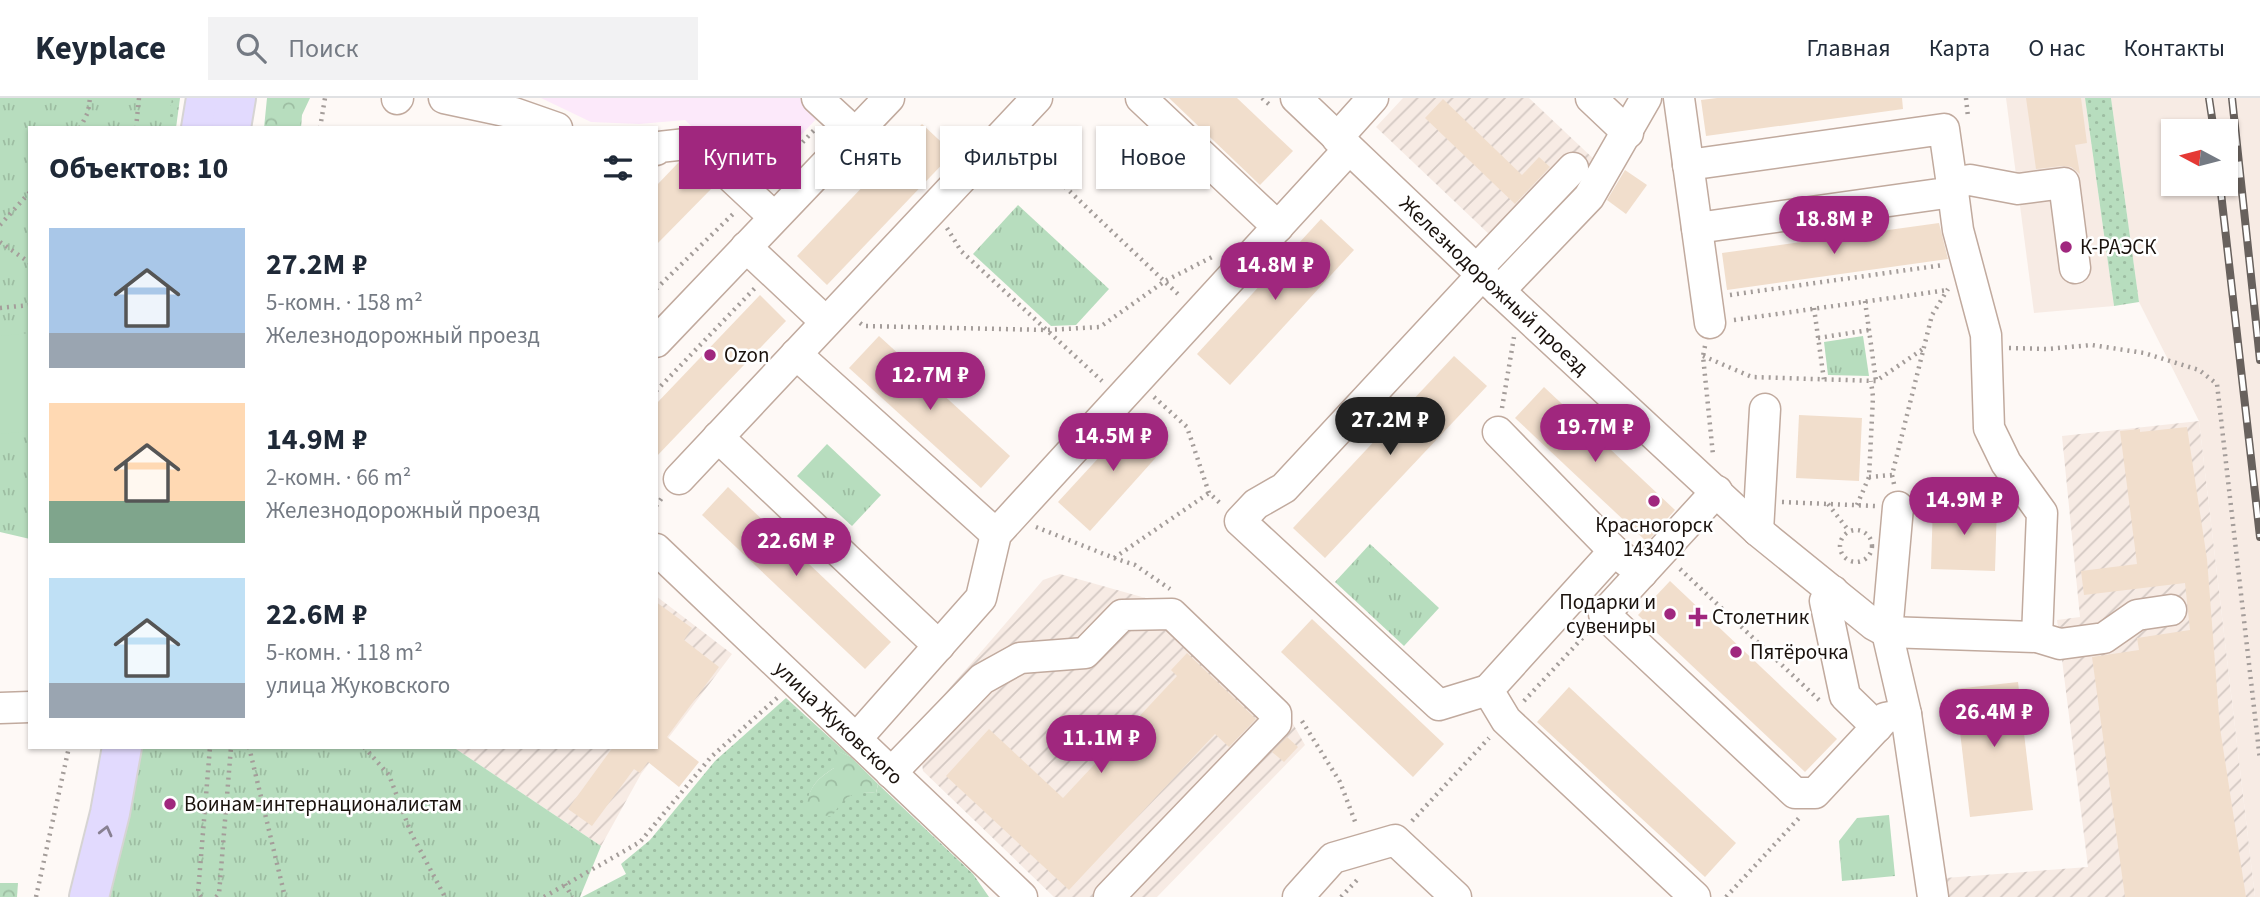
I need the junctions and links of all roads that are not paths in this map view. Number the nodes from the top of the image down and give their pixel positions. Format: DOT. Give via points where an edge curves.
graph roads {
  1 [pos="206,98"];
  2 [pos="236,98"];
  3 [pos="444,98"];
  4 [pos="817,98"];
  5 [pos="889,98"];
  6 [pos="1037,98"];
  7 [pos="1141,98"];
  8 [pos="1296,98"];
  9 [pos="1373,98"];
  10 [pos="1591,98"];
  11 [pos="1646,98"];
  12 [pos="1679,98"];
  13 [pos="503,109"];
  14 [pos="201,126"];
  15 [pos="231,126"];
  16 [pos="551,126"];
  17 [pos="847,126"];
  18 [pos="862,126"];
  19 [pos="1628,133"];
  20 [pos="1343,143"];
  21 [pos="658,148"];
  22 [pos="1688,165"];
  23 [pos="1573,168"];
  24 [pos="815,174"];
  25 [pos="1952,188"];
  26 [pos="774,217"];
  27 [pos="1278,227"];
  28 [pos="1697,228"];
  29 [pos="746,247"];
  30 [pos="2075,268"];
  31 [pos="1486,279"];
  32 [pos="1708,310"];
  33 [pos="834,314"];
  34 [pos="658,340"];
  35 [pos="796,354"];
  36 [pos="1765,409"];
  37 [pos="1498,432"];
  38 [pos="718,437"];
  39 [pos="679,479"];
  40 [pos="1717,491"];
  41 [pos="1898,508"];
  42 [pos="1004,526"];
  43 [pos="1758,531"];
  44 [pos="658,551"];
  45 [pos="1614,551"];
  46 [pos="1651,563"];
  47 [pos="1833,591"];
  48 [pos="2171,610"];
  49 [pos="1887,632"];
  50 [pos="2037,637"];
  51 [pos="939,646"];
  52 [pos="1488,690"];
  53 [pos="28,707"];
  54 [pos="0,708"];
  55 [pos="1906,714"];
  56 [pos="1877,727"];
  57 [pos="856,739"];
  58 [pos="97,749"];
  59 [pos="122,749"];
  60 [pos="891,773"];
  61 [pos="1929,894"];
  62 [pos="64,897"];
  63 [pos="89,897"];
  64 [pos="1022,897"];
  65 [pos="1109,897"];
  66 [pos="1298,897"];
  67 [pos="1456,897"];
  68 [pos="1695,897"];
  1 -- 14 [label="main road"];
  2 -- 15 [label="main road"];
  3 -- 13 [label="street"];
  4 -- 17 [label="street"];
  5 -- 18 [label="street"];
  6 -- 33 [label="street"];
  7 -- 27 [label="street"];
  8 -- 20 [label="street, Железнодорожный проезд"];
  9 -- 20 [label="street"];
  10 -- 19 [label="street"];
  11 -- 19 [label="street"];
  12 -- 22 [label="street"];
  13 -- 16 [label="street"];
  19 -- 31 [label="street" via="1589,197"];
  20 -- 27 [label="street"];
  20 -- 31 [label="street, Железнодорожный проезд"];
  21 -- 26 [label="street" via="695,143"];
  22 -- 25 [label="street" via="1944,129"];
  22 -- 28 [label="street"];
  23 -- 31 [label="street"];
  24 -- 26 [label="street"];
  25 -- 28 [label="street"];
  25 -- 30 [label="street" via="1970,180 2018,189 2064,183"];
  25 -- 50 [label="street" via="1964,262 1986,335 1989,428 2006,463 2042,513"];
  26 -- 29 [label="street"];
  27 -- 42 [label="street"];
  28 -- 32 [label="street"];
  29 -- 33 [label="street" via="771,271"];
  29 -- 34 [label="street"];
  31 -- 40 [label="street, Железнодорожный проезд"];
  31 -- 52 [label="street" via="1284,488 1256,504 1240,521 1439,705"];
  33 -- 35 [label="street"];
  35 -- 38 [label="street"];
  35 -- 42 [label="street"];
  36 -- 43 [label="street"];
  37 -- 45 [label="street"];
  38 -- 39 [label="street"];
  38 -- 51 [label="street"];
  40 -- 43 [label="street, Железнодорожный проезд"];
  40 -- 46 [label="street"];
  41 -- 49 [label="street"];
  42 -- 51 [label="street" via="981,598"];
  43 -- 47 [label="street, Железнодорожный проезд"];
  44 -- 57 [label="street, улица Жуковского"];
  45 -- 46 [label="street"];
  45 -- 52 [label="street"];
  46 -- 56 [label="street" via="1604,614 1795,793 1815,793"];
  47 -- 49 [label="street, Железнодорожный проезд"];
  47 -- 56 [label="street" via="1825,601 1844,696"];
  48 -- 50 [label="street" via="2137,615 2104,638 2060,644"];
  49 -- 50 [label="street"];
  49 -- 55 [label="street"];
  51 -- 57 [label="street"];
  52 -- 68 [label="street" via="1506,720"];
  53 -- 54 [label="street"];
  55 -- 56 [label="street" via="1885,718"];
  55 -- 61 [label="street"];
  57 -- 60 [label="street, улица Жуковского"];
  58 -- 62 [label="main road"];
  63 -- 59 [label="main road, one-way"];
  60 -- 64 [label="street, улица Жуковского"];
  60 -- 65 [label="street" via="982,679 1010,663 1020,658 1085,653 1122,615 1172,614 1276,714 1276,723"];
  66 -- 67 [label="street" via="1334,858 1395,840"];
}
